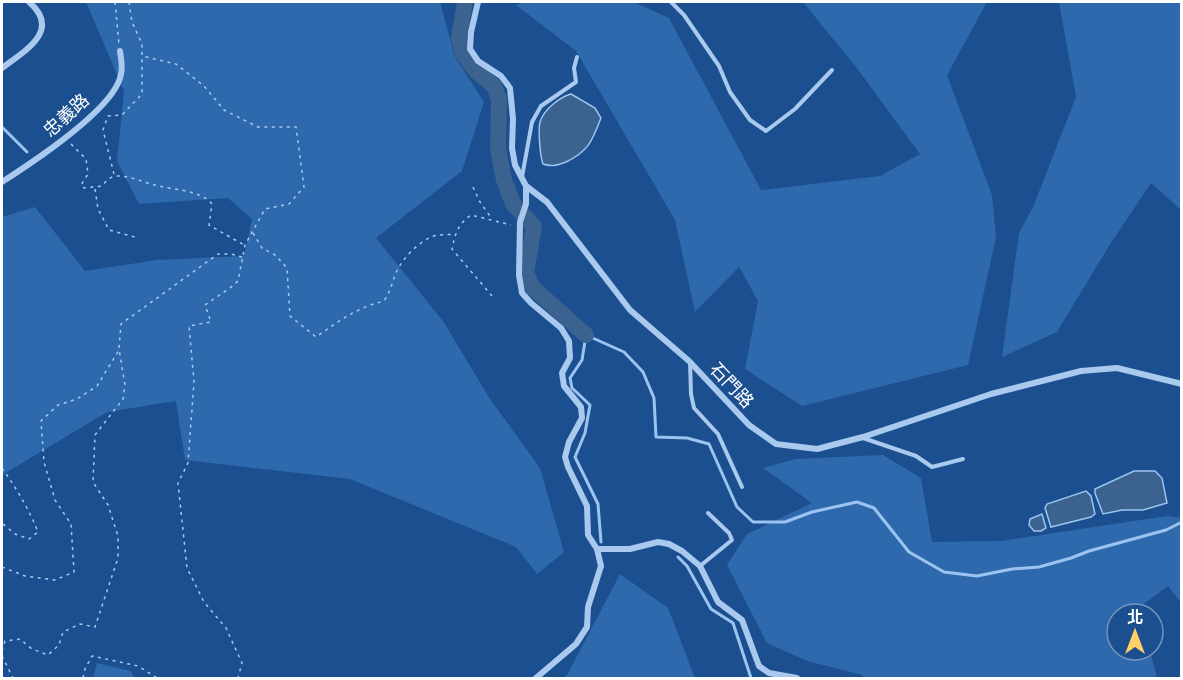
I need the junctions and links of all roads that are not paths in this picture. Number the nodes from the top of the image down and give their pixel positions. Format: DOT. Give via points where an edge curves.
graph roads {
  1 [pos="29,2"];
  2 [pos="478,2"];
  3 [pos="671,2"];
  4 [pos="120,51"];
  5 [pos="577,57"];
  6 [pos="2,68"];
  7 [pos="832,70"];
  8 [pos="522,177"];
  9 [pos="2,182"];
  10 [pos="526,186"];
  11 [pos="689,361"];
  12 [pos="1182,384"];
  13 [pos="862,438"];
  14 [pos="963,459"];
  15 [pos="742,487"];
  16 [pos="708,513"];
  17 [pos="597,549"];
  18 [pos="700,566"];
  19 [pos="536,678"];
  20 [pos="797,678"];
  1 -- 6 [label="street" via="42,20 41,34"];
  2 -- 8 [label="street, 石門路" via="470,49 478,61 510,87 512,148"];
  3 -- 7 [label="lane" via="719,66 730,92 750,120 766,131 795,109"];
  4 -- 9 [label="street, 忠義路" via="122,75 111,93 66,138"];
  5 -- 8 [label="lane" via="576,82 541,106 532,122"];
  8 -- 10 [label="street, 石門路"];
  10 -- 11 [label="street, 石門路" via="547,202 630,310"];
  10 -- 17 [label="street" via="520,222 522,293 561,328 569,341 570,358 562,373 564,386 581,407 582,418 568,442 565,457 586,506 588,535"];
  11 -- 13 [label="street, 石門路" via="749,425 776,444 817,449"];
  11 -- 15 [label="lane" via="694,408 718,434"];
  12 -- 13 [label="street, 石門路" via="1117,368 1081,371 992,394"];
  13 -- 14 [label="lane" via="916,456 932,467"];
  16 -- 18 [label="lane" via="732,540"];
  17 -- 18 [label="street" via="630,549 658,542 682,551"];
  17 -- 19 [label="street" via="601,566 586,627 576,644"];
  18 -- 20 [label="street" via="718,602 742,620 759,666 769,673"];
}
